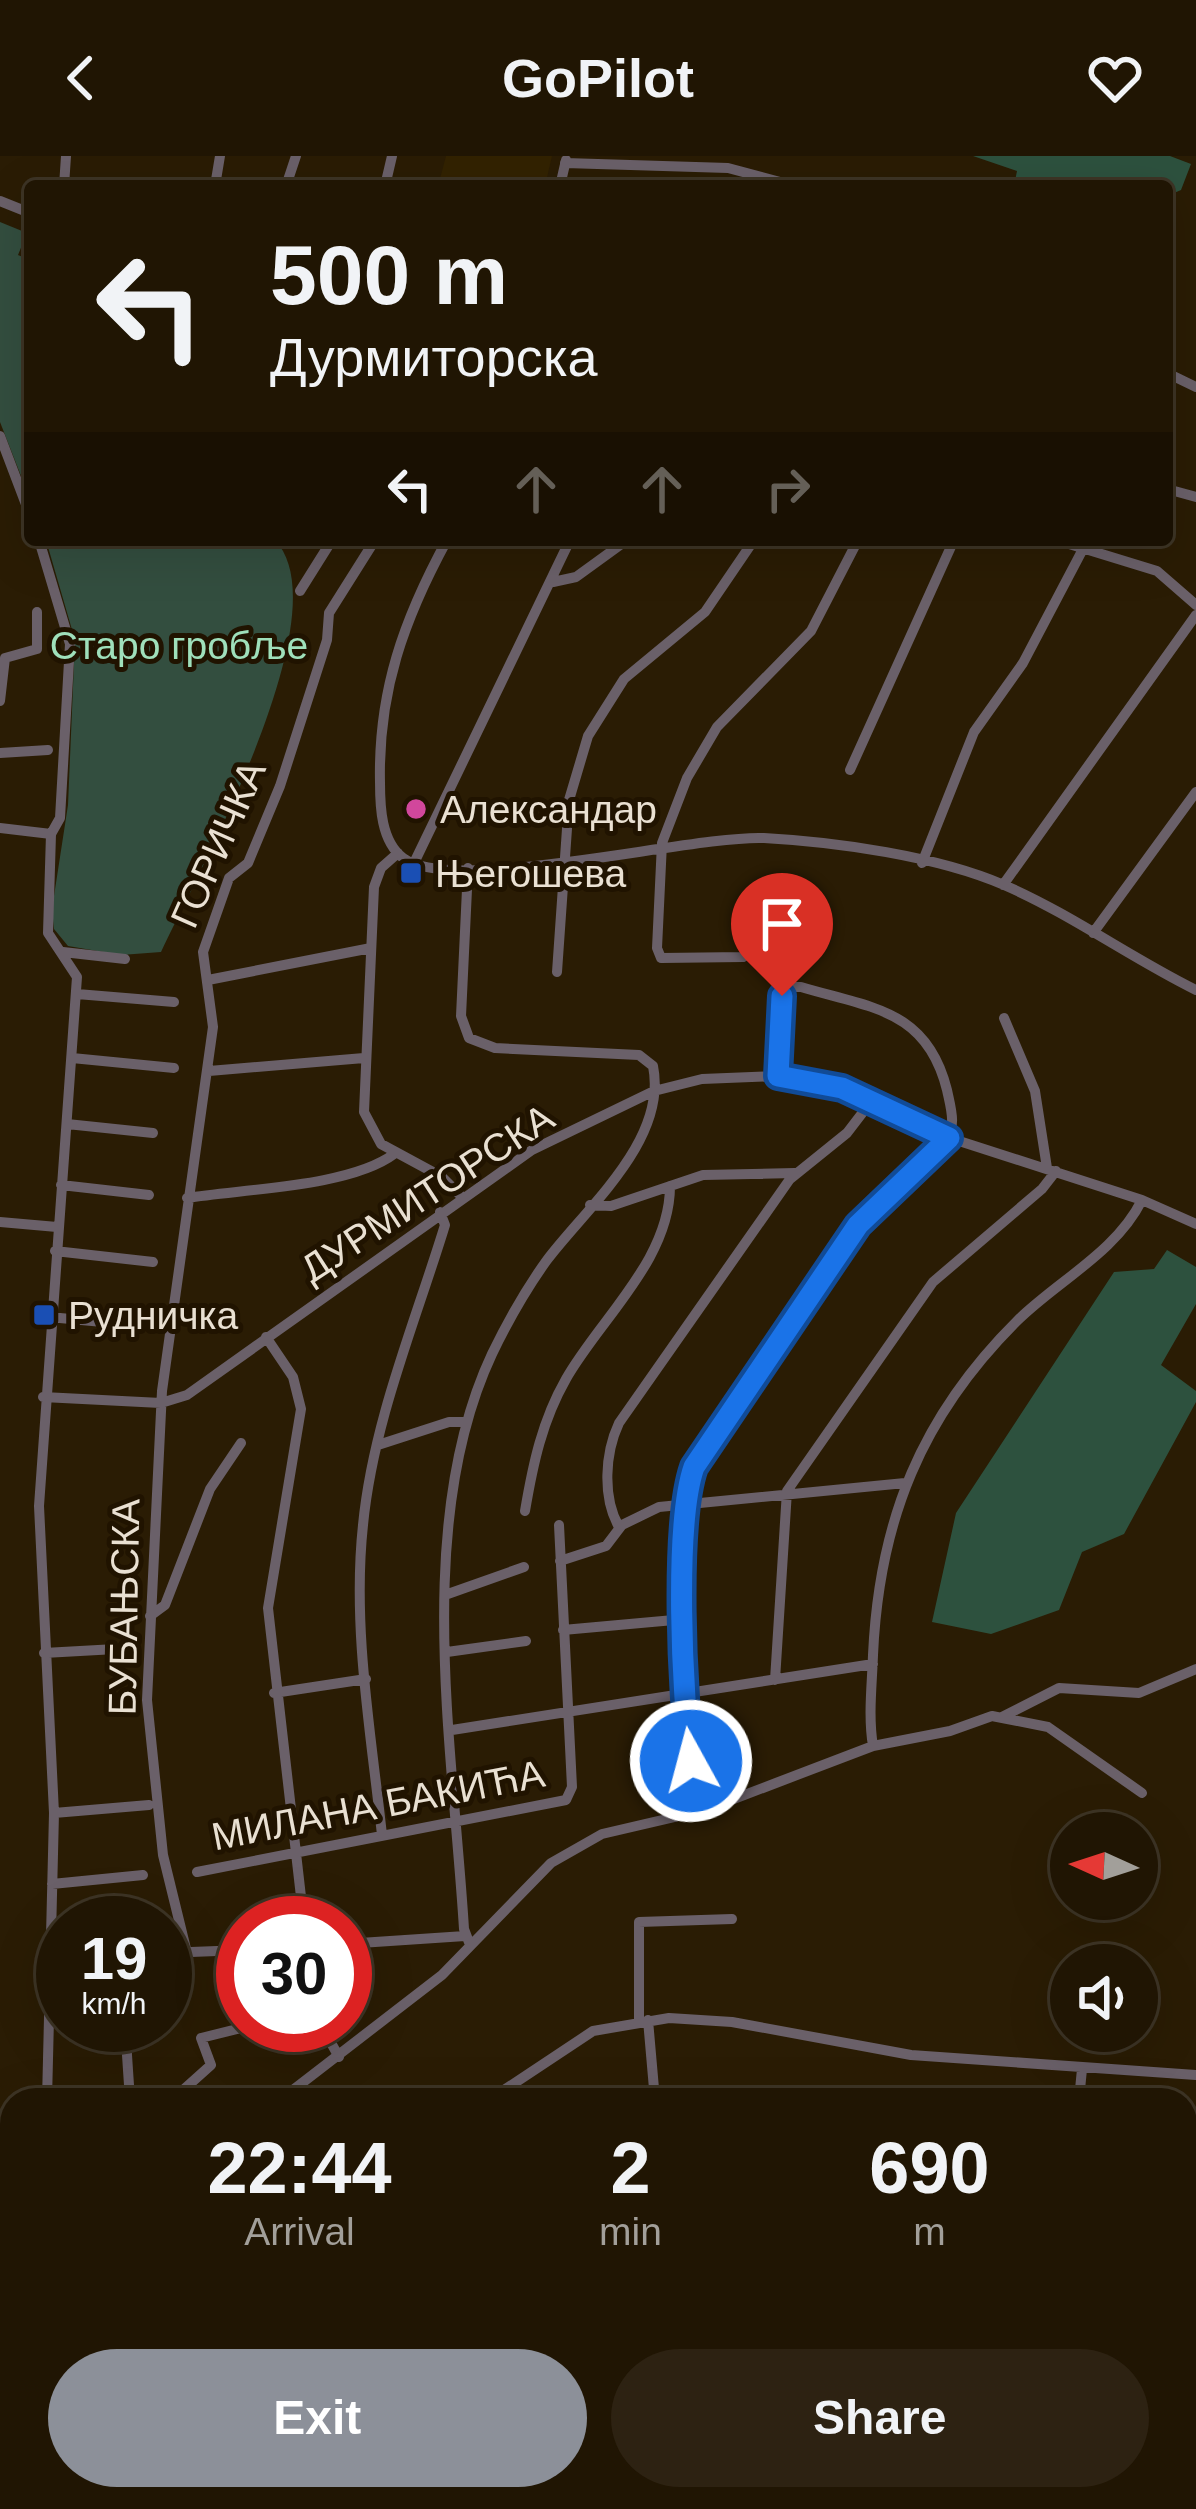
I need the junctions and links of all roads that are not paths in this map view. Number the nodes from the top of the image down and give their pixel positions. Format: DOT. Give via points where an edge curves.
graph roads {
  1 [pos="566,160"];
  2 [pos="773,180"];
  3 [pos="0,436"];
  4 [pos="24,499"];
  5 [pos="41,546"];
  6 [pos="328,546"];
  7 [pos="371,546"];
  8 [pos="443,546"];
  9 [pos="568,546"];
  10 [pos="619,546"];
  11 [pos="750,546"];
  12 [pos="855,546"];
  13 [pos="951,546"];
  14 [pos="1074,546"];
  15 [pos="1083,549"];
  16 [pos="553,582"];
  17 [pos="299,591"];
  18 [pos="1196,605"];
  19 [pos="38,612"];
  20 [pos="1196,615"];
  21 [pos="0,701"];
  22 [pos="48,749"];
  23 [pos="0,753"];
  24 [pos="850,770"];
  25 [pos="1196,792"];
  26 [pos="0,828"];
  27 [pos="47,832"];
  28 [pos="661,852"];
  29 [pos="398,854"];
  30 [pos="563,860"];
  31 [pos="414,863"];
  32 [pos="922,863"];
  33 [pos="468,868"];
  34 [pos="1003,885"];
  35 [pos="1093,933"];
  36 [pos="774,936"];
  37 [pos="371,948"];
  38 [pos="60,952"];
  39 [pos="125,959"];
  40 [pos="557,972"];
  41 [pos="208,980"];
  42 [pos="1196,990"];
  43 [pos="77,994"];
  44 [pos="174,1002"];
  45 [pos="1004,1018"];
  46 [pos="72,1058"];
  47 [pos="364,1058"];
  48 [pos="174,1068"];
  49 [pos="209,1071"];
  50 [pos="778,1076"];
  51 [pos="654,1091"];
  52 [pos="870,1103"];
  53 [pos="67,1124"];
  54 [pos="153,1133"];
  55 [pos="949,1138"];
  56 [pos="394,1154"];
  57 [pos="1052,1169"];
  58 [pos="795,1173"];
  59 [pos="61,1185"];
  60 [pos="670,1186"];
  61 [pos="149,1195"];
  62 [pos="461,1196"];
  63 [pos="187,1198"];
  64 [pos="1142,1200"];
  65 [pos="590,1205"];
  66 [pos="440,1212"];
  67 [pos="0,1222"];
  68 [pos="1196,1224"];
  69 [pos="57,1227"];
  70 [pos="55,1250"];
  71 [pos="153,1262"];
  72 [pos="50,1317"];
  73 [pos="146,1326"];
  74 [pos="266,1337"];
  75 [pos="43,1397"];
  76 [pos="161,1402"];
  77 [pos="467,1422"];
  78 [pos="241,1443"];
  79 [pos="378,1445"];
  80 [pos="904,1483"];
  81 [pos="785,1496"];
  82 [pos="686,1502"];
  83 [pos="525,1511"];
  84 [pos="559,1525"];
  85 [pos="619,1527"];
  86 [pos="560,1561"];
  87 [pos="524,1567"];
  88 [pos="445,1595"];
  89 [pos="150,1616"];
  90 [pos="685,1619"];
  91 [pos="563,1630"];
  92 [pos="526,1641"];
  93 [pos="116,1649"];
  94 [pos="447,1652"];
  95 [pos="44,1653"];
  96 [pos="873,1664"];
  97 [pos="1196,1669"];
  98 [pos="366,1679"];
  99 [pos="775,1680"];
  100 [pos="274,1693"];
  101 [pos="683,1694"];
  102 [pos="569,1712"];
  103 [pos="1002,1717"];
  104 [pos="452,1730"];
  105 [pos="873,1746"];
  106 [pos="1142,1793"];
  107 [pos="148,1805"];
  108 [pos="705,1810"];
  109 [pos="54,1813"];
  110 [pos="458,1824"];
  111 [pos="382,1835"];
  112 [pos="295,1852"];
  113 [pos="197,1872"];
  114 [pos="143,1875"];
  115 [pos="52,1884"];
  116 [pos="53,1896"];
  117 [pos="174,1896"];
  118 [pos="301,1896"];
  119 [pos="732,1919"];
  120 [pos="468,1941"];
  121 [pos="372,1943"];
  122 [pos="643,2020"];
  123 [pos="216,2034"];
  124 [pos="51,2052"];
  125 [pos="127,2052"];
  126 [pos="336,2052"];
  127 [pos="339,2057"];
  128 [pos="1082,2069"];
  129 [pos="1196,2075"];
  130 [pos="48,2088"];
  131 [pos="129,2088"];
  132 [pos="186,2088"];
  133 [pos="296,2088"];
  134 [pos="507,2088"];
  135 [pos="654,2088"];
  136 [pos="1080,2088"];
  1 -- 2 [label="street" via="728,168"];
  3 -- 4 [label="street"];
  5 -- 27 [label="street" via="70,658 60,818"];
  6 -- 17 [label="street"];
  7 -- 41 [label="street, ГОРИЧКА" via="327,618 280,786 248,863 229,878 203,949"];
  8 -- 29 [label="street" via="406,619 382,712 380,801"];
  9 -- 16 [label="street"];
  10 -- 16 [label="street" via="576,577"];
  11 -- 30 [label="street" via="705,612 634,668 604,706 572,782"];
  12 -- 28 [label="street" via="811,632 707,742"];
  13 -- 24 [label="street"];
  14 -- 15 [label="street"];
  15 -- 18 [label="street" via="1156,571"];
  15 -- 32 [label="street" via="1024,663 974,732"];
  16 -- 31 [label="street"];
  19 -- 21 [label="street" via="37,649 5,658"];
  20 -- 34 [label="street"];
  22 -- 23 [label="street"];
  25 -- 35 [label="street"];
  26 -- 27 [label="street"];
  27 -- 38 [label="street" via="46,919"];
  28 -- 30 [label="street"];
  28 -- 32 [label="street" via="759,838"];
  28 -- 36 [label="street" via="661,958 743,957"];
  29 -- 31 [label="street"];
  29 -- 37 [label="street" via="375,882"];
  30 -- 33 [label="street"];
  30 -- 40 [label="street"];
  31 -- 33 [label="street"];
  32 -- 34 [label="street"];
  33 -- 51 [label="street" via="461,1016 469,1038 503,1048 641,1056 652,1066"];
  34 -- 35 [label="street"];
  35 -- 42 [label="street"];
  37 -- 41 [label="street"];
  37 -- 47 [label="street"];
  38 -- 39 [label="street"];
  38 -- 43 [label="street" via="76,968"];
  41 -- 49 [label="street, ГОРИЧКА"];
  43 -- 44 [label="street"];
  43 -- 46 [label="street"];
  45 -- 57 [label="street" via="1035,1091"];
  46 -- 48 [label="street"];
  46 -- 53 [label="street"];
  47 -- 49 [label="street"];
  47 -- 56 [label="street" via="364,1112"];
  49 -- 63 [label="street, ГОРИЧКА"];
  50 -- 51 [label="street, ДУРМИТОРСКА" via="702,1079"];
  50 -- 52 [label="street, ДУРМИТОРСКА" via="826,1083"];
  50 -- 55 [label="street" via="779,1005 788,987 900,1018 939,1062 953,1118"];
  51 -- 62 [label="street, ДУРМИТОРСКА" via="532,1150"];
  51 -- 65 [label="street" via="632,1153"];
  52 -- 55 [label="street, ДУРМИТОРСКА"];
  52 -- 58 [label="street" via="847,1133"];
  53 -- 54 [label="street"];
  53 -- 59 [label="street"];
  55 -- 57 [label="street, ДУРМИТОРСКА"];
  55 -- 82 [label="street" via="858,1225 703,1450"];
  56 -- 62 [label="street" via="442,1177"];
  56 -- 63 [label="street" via="278,1188"];
  57 -- 64 [label="street, ДУРМИТОРСКА"];
  57 -- 81 [label="street" via="1042,1190 933,1282"];
  58 -- 60 [label="street" via="716,1174"];
  58 -- 85 [label="street" via="615,1431 609,1478"];
  59 -- 61 [label="street"];
  59 -- 69 [label="street"];
  60 -- 65 [label="street"];
  60 -- 83 [label="street" via="662,1223 630,1288 546,1418"];
  62 -- 66 [label="street, ДУРМИТОРСКА"];
  63 -- 76 [label="street, ГОРИЧКА"];
  64 -- 68 [label="street, ДУРМИТОРСКА"];
  64 -- 80 [label="street" via="1118,1236 992,1348"];
  65 -- 77 [label="street" via="508,1322"];
  66 -- 74 [label="street, ДУРМИТОРСКА"];
  66 -- 79 [label="street" via="445,1225"];
  67 -- 69 [label="street"];
  69 -- 70 [label="street"];
  70 -- 71 [label="street"];
  70 -- 72 [label="street"];
  72 -- 73 [label="street"];
  72 -- 75 [label="street"];
  74 -- 76 [label="street, ДУРМИТОРСКА" via="196,1390"];
  74 -- 100 [label="street" via="293,1377 302,1419 269,1591"];
  75 -- 76 [label="street, ДУРМИТОРСКА"];
  75 -- 95 [label="street"];
  76 -- 89 [label="street, БУБАЊСКА"];
  77 -- 79 [label="street"];
  77 -- 88 [label="street" via="449,1502"];
  78 -- 89 [label="street" via="210,1489 165,1605"];
  79 -- 98 [label="street" via="361,1544"];
  80 -- 81 [label="street"];
  80 -- 96 [label="street" via="880,1565"];
  81 -- 82 [label="street"];
  81 -- 99 [label="street"];
  82 -- 85 [label="street"];
  82 -- 90 [label="street"];
  84 -- 86 [label="street"];
  85 -- 86 [label="street" via="606,1546"];
  86 -- 91 [label="street"];
  87 -- 88 [label="street"];
  88 -- 94 [label="street"];
  89 -- 117 [label="street, БУБАЊСКА" via="148,1714"];
  90 -- 91 [label="street"];
  90 -- 101 [label="street"];
  91 -- 102 [label="street"];
  92 -- 94 [label="street"];
  93 -- 95 [label="street"];
  94 -- 104 [label="street"];
  95 -- 109 [label="street"];
  96 -- 99 [label="street"];
  96 -- 105 [label="street"];
  97 -- 103 [label="street" via="1139,1694 1059,1688"];
  98 -- 100 [label="street"];
  98 -- 111 [label="street"];
  99 -- 101 [label="street"];
  100 -- 112 [label="street"];
  101 -- 102 [label="street"];
  101 -- 108 [label="street"];
  102 -- 104 [label="street"];
  102 -- 110 [label="street, МИЛАНА БАКИЋА" via="569,1796"];
  103 -- 105 [label="street"];
  103 -- 106 [label="street" via="1055,1731"];
  104 -- 110 [label="street"];
  105 -- 108 [label="street"];
  107 -- 109 [label="street"];
  108 -- 120 [label="street" via="627,1826 572,1848"];
  109 -- 115 [label="street"];
  110 -- 111 [label="street, МИЛАНА БАКИЋА"];
  110 -- 120 [label="street"];
  111 -- 112 [label="street, МИЛАНА БАКИЋА"];
  112 -- 113 [label="street, МИЛАНА БАКИЋА"];
  112 -- 118 [label="street"];
  114 -- 115 [label="street"];
  115 -- 116 [label="street"];
  119 -- 122 [label="street" via="639,1922"];
  120 -- 121 [label="street"];
  120 -- 127 [label="street"];
  122 -- 128 [label="street" via="701,2018 911,2055"];
  122 -- 134 [label="street" via="593,2031"];
  122 -- 135 [label="street"];
  123 -- 132 [label="street" via="201,2038 211,2066"];
  124 -- 130 [label="street"];
  125 -- 131 [label="street"];
  126 -- 127 [label="street"];
  127 -- 133 [label="street"];
  128 -- 129 [label="street"];
  128 -- 136 [label="street"];
}
